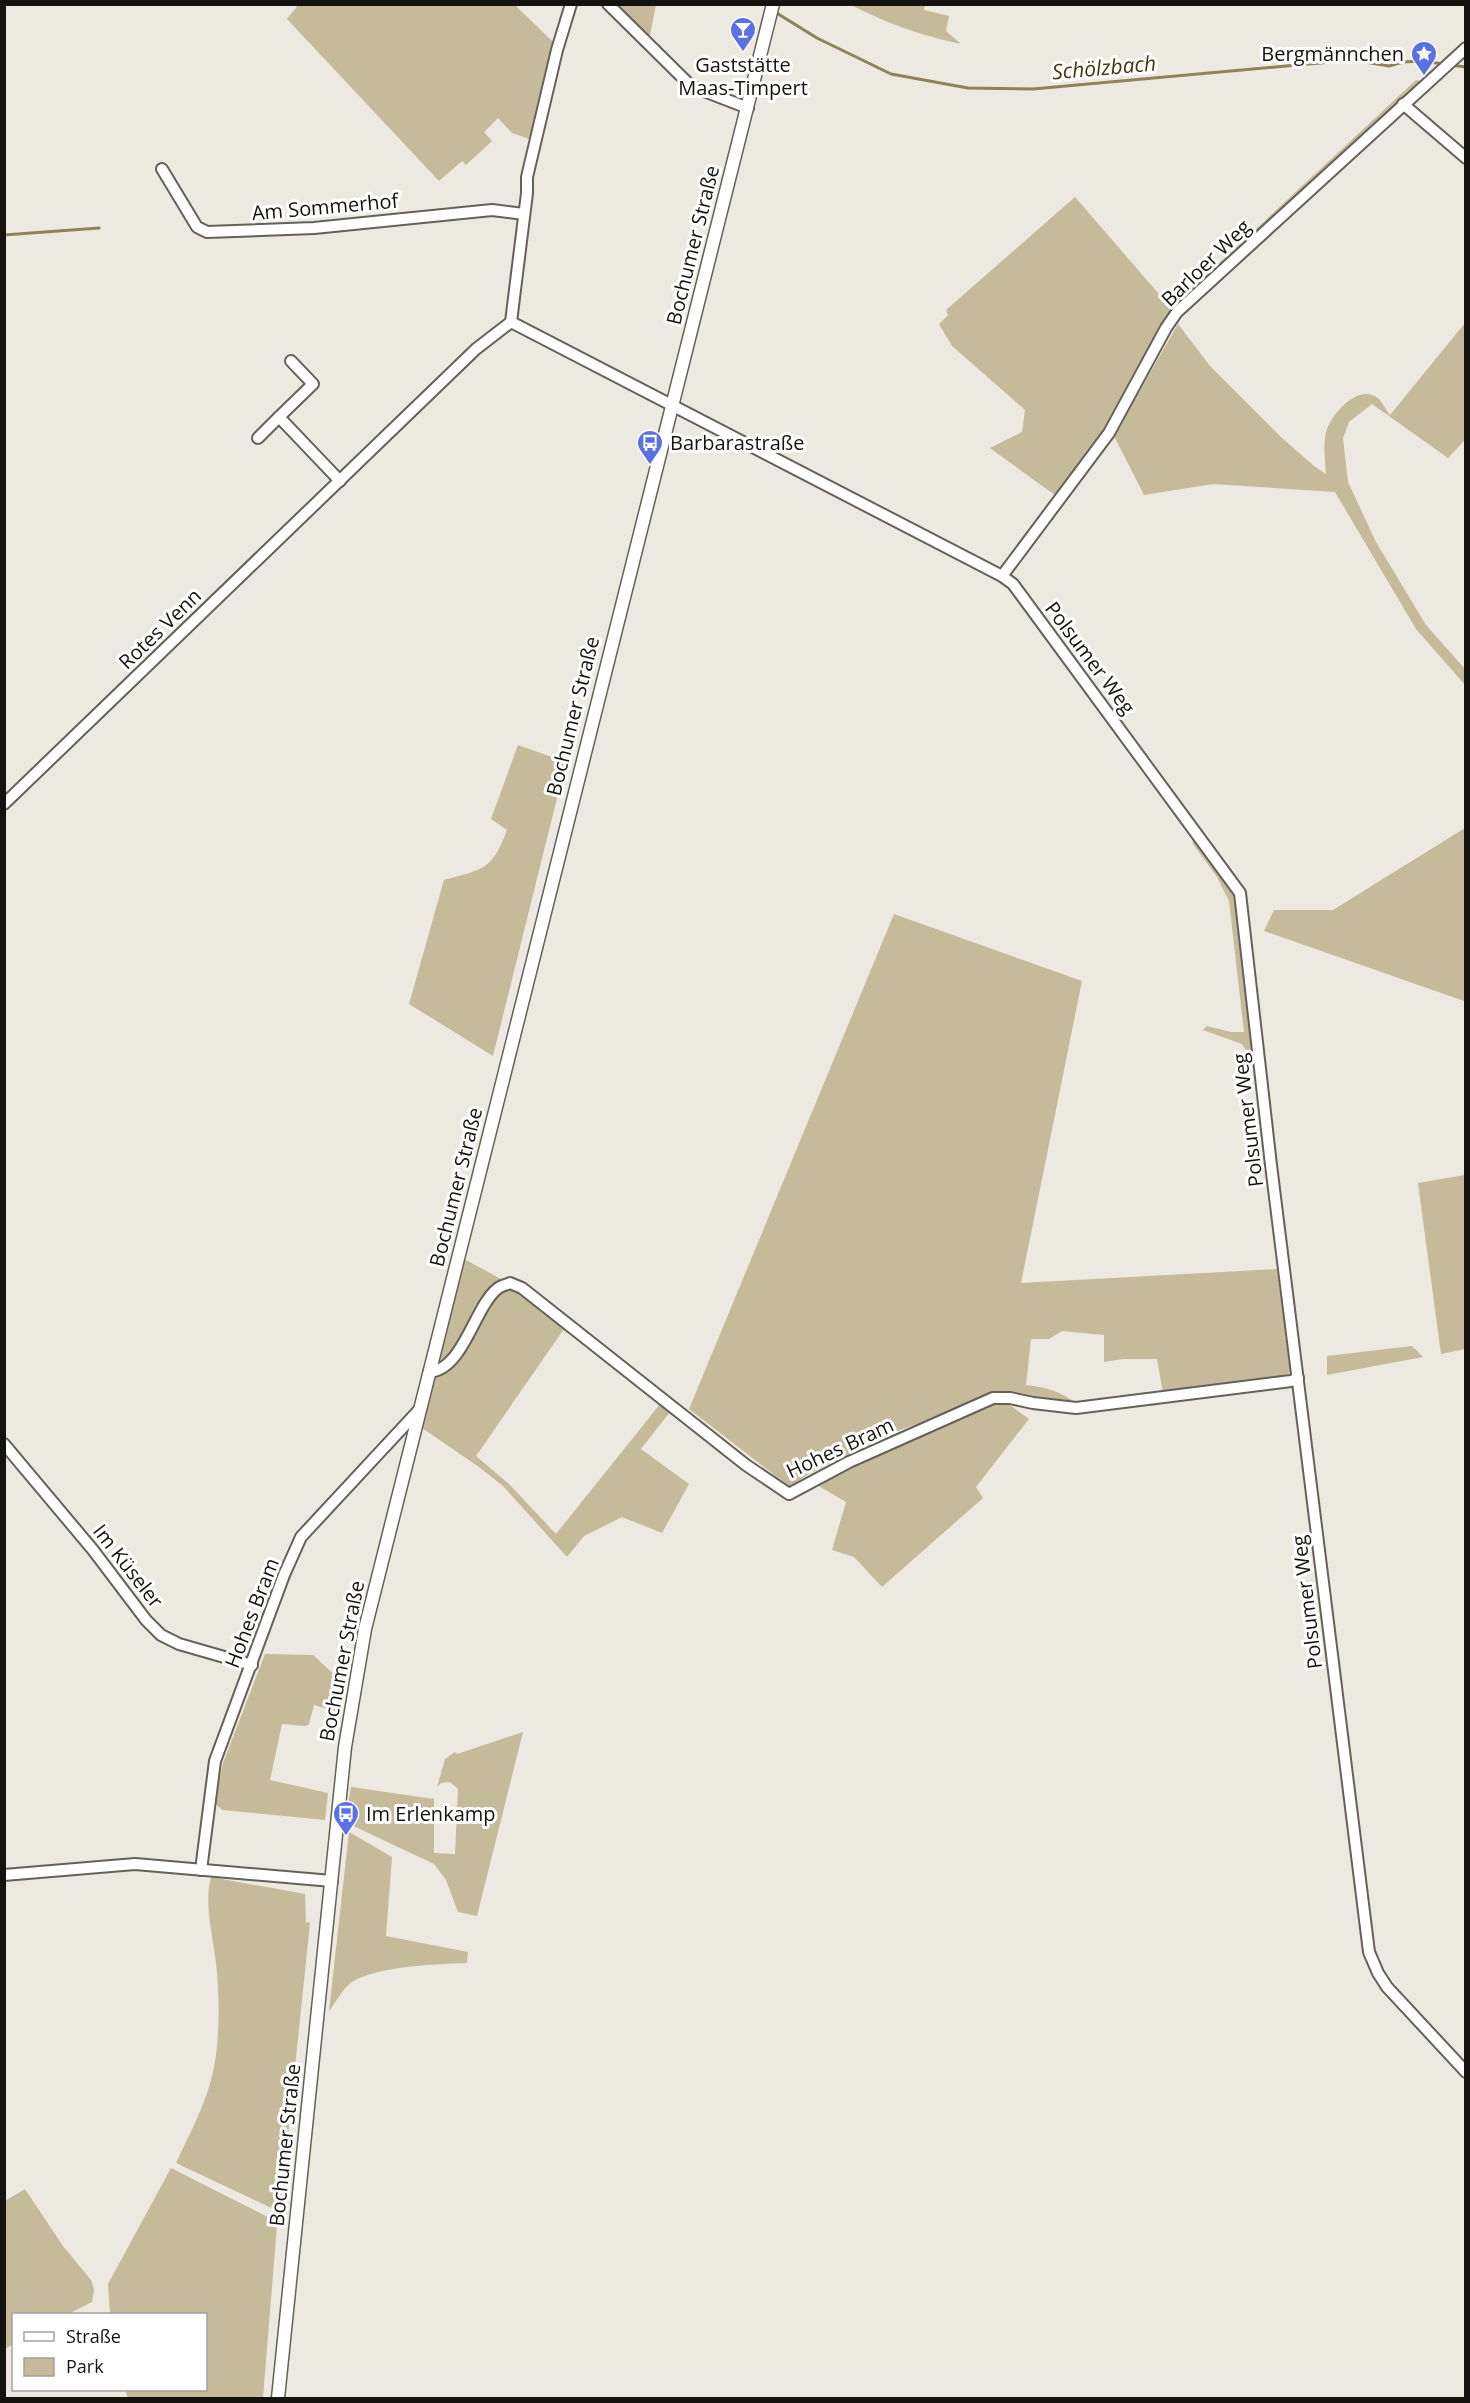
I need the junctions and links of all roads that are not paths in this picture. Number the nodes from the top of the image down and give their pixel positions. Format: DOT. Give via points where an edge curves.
graph roads {
  1 [pos="571,4"];
  2 [pos="608,4"];
  3 [pos="773,4"];
  4 [pos="1466,48"];
  5 [pos="1403,104"];
  6 [pos="747,108"];
  7 [pos="1466,158"];
  8 [pos="162,169"];
  9 [pos="524,214"];
  10 [pos="511,322"];
  11 [pos="291,361"];
  12 [pos="672,404"];
  13 [pos="279,417"];
  14 [pos="258,438"];
  15 [pos="340,481"];
  16 [pos="1002,576"];
  17 [pos="4,804"];
  18 [pos="429,1372"];
  19 [pos="1298,1378"];
  20 [pos="419,1410"];
  21 [pos="4,1444"];
  22 [pos="252,1665"];
  23 [pos="201,1870"];
  24 [pos="4,1875"];
  25 [pos="332,1881"];
  26 [pos="1466,2072"];
  27 [pos="279,2398"];
  1 -- 9 [label="street" via="534,139"];
  2 -- 6 [label="street" via="691,86"];
  3 -- 6 [label="main road, Bochumer Straße"];
  4 -- 5 [label="street, Barloer Weg"];
  5 -- 7 [label="street"];
  5 -- 16 [label="street, Barloer Weg" via="1177,312 1109,433"];
  6 -- 12 [label="main road, Bochumer Straße"];
  8 -- 9 [label="street, Am Sommerhof" via="197,227 207,232 314,228 492,210"];
  9 -- 10 [label="street"];
  10 -- 12 [label="street"];
  10 -- 15 [label="street, Rotes Venn" via="476,349"];
  11 -- 13 [label="street" via="313,384"];
  12 -- 16 [label="street, Polsumer Weg"];
  12 -- 18 [label="main road, Bochumer Straße"];
  13 -- 14 [label="street"];
  13 -- 15 [label="street"];
  15 -- 17 [label="street, Rotes Venn"];
  16 -- 19 [label="street, Polsumer Weg" via="1013,584 1240,893"];
  18 -- 19 [label="street, Hohes Bram" via="447,1364 497,1289 510,1283 522,1288 746,1465 789,1494 849,1462 993,1398 1076,1408"];
  18 -- 20 [label="main road, Bochumer Straße"];
  19 -- 26 [label="street, Polsumer Weg" via="1370,1952 1387,1987"];
  20 -- 22 [label="street, Hohes Bram" via="301,1537"];
  20 -- 25 [label="main road, Bochumer Straße" via="365,1629 345,1747"];
  21 -- 22 [label="street, Im Küseler" via="161,1635"];
  22 -- 23 [label="street, Hohes Bram" via="215,1761"];
  23 -- 24 [label="street" via="135,1864"];
  23 -- 25 [label="street"];
  25 -- 27 [label="main road, Bochumer Straße"];
}
